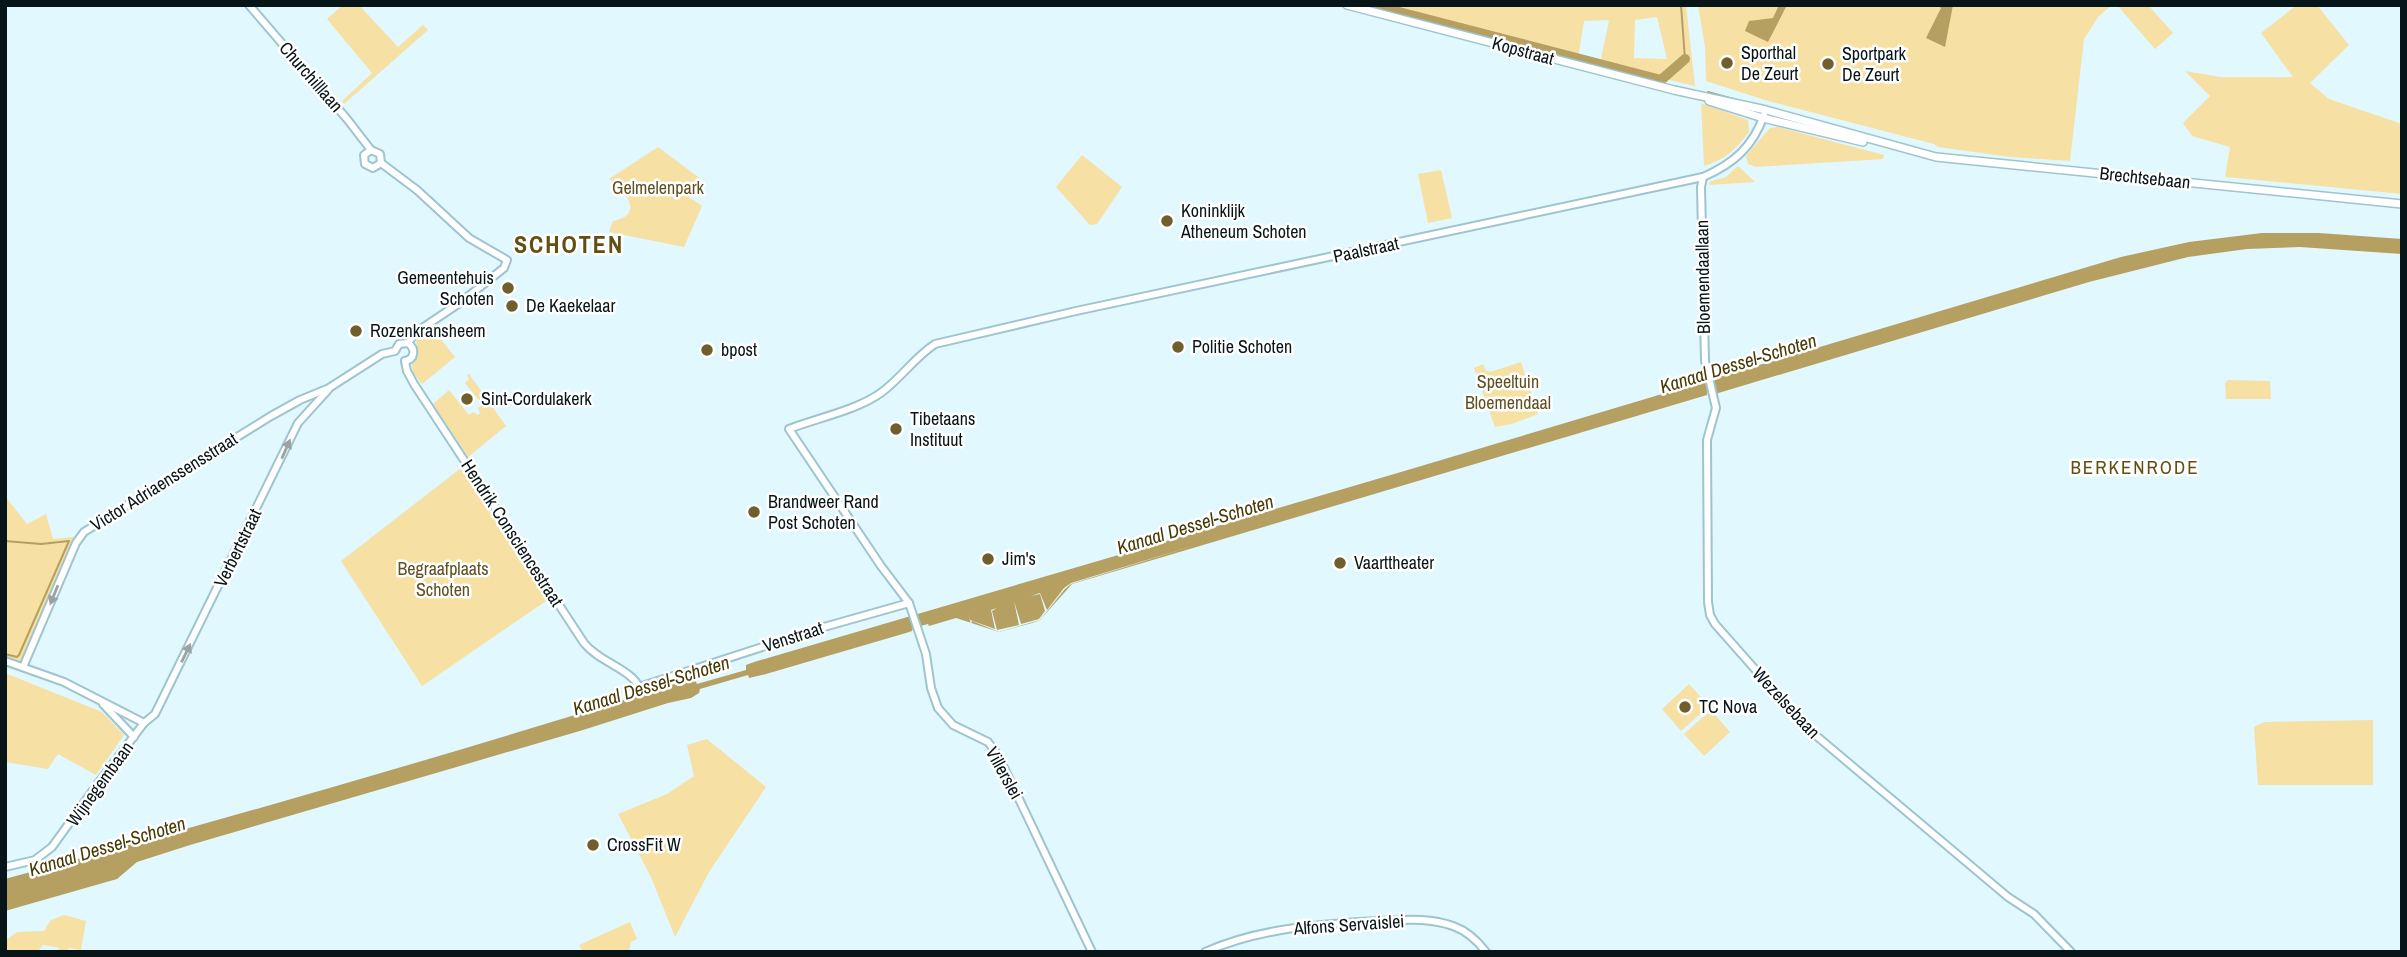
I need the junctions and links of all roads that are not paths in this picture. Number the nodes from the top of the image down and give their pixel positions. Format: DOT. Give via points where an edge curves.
graph roads {
  1 [pos="249,5"];
  2 [pos="1347,5"];
  3 [pos="1764,114"];
  4 [pos="371,150"];
  5 [pos="381,163"];
  6 [pos="1703,177"];
  7 [pos="2402,204"];
  8 [pos="408,343"];
  9 [pos="395,351"];
  10 [pos="405,361"];
  11 [pos="329,388"];
  12 [pos="1713,397"];
  13 [pos="300,400"];
  14 [pos="912,609"];
  15 [pos="5,661"];
  16 [pos="23,667"];
  17 [pos="639,687"];
  18 [pos="99,701"];
  19 [pos="155,714"];
  20 [pos="144,723"];
  21 [pos="134,737"];
  22 [pos="5,867"];
  23 [pos="1092,952"];
  24 [pos="1205,952"];
  25 [pos="1486,952"];
  26 [pos="2071,952"];
  1 -- 4 [label="street, Churchilllaan"];
  2 -- 3 [label="main road, Kopstraat"];
  3 -- 6 [label="street, Paalstraat" via="1753,141 1737,159"];
  3 -- 7 [label="main road, Brechtsebaan" via="1936,157"];
  4 -- 5 [label="street" via="380,154"];
  4 -- 5 [label="street" via="364,155 365,164 373,168"];
  5 -- 8 [label="street, Verbertstraat" via="469,238 508,260 504,268 415,333"];
  6 -- 12 [label="street, Bloemendaallaan" via="1705,361"];
  6 -- 14 [label="street, Paalstraat" via="935,344 875,397 789,429"];
  8 -- 9 [label="street, Verbertstraat" via="399,344"];
  8 -- 10 [label="street" via="414,354"];
  9 -- 10 [label="street" via="396,357"];
  9 -- 11 [label="street, Verbertstraat" via="382,354"];
  10 -- 17 [label="street, Hendrik Consciencestraat" via="414,384 584,643 599,658 633,677"];
  11 -- 13 [label="street, Verbertstraat"];
  19 -- 11 [label="street, Verbertstraat, one-way" via="298,423"];
  12 -- 26 [label="street, Wezelsebaan" via="1716,408 1707,440 1707,500 1708,601 1715,624 1807,728 2034,914"];
  13 -- 16 [label="street, Victor Adriaenssensstraat, one-way" via="84,532"];
  14 -- 17 [label="street, Venstraat" via="824,627"];
  14 -- 23 [label="street, Villerslei" via="938,708 953,726 995,749"];
  15 -- 16 [label="street"];
  16 -- 18 [label="street"];
  18 -- 20 [label="street"];
  18 -- 21 [label="street"];
  19 -- 20 [label="street, Wijnegembaan"];
  20 -- 21 [label="street, Wijnegembaan"];
  21 -- 22 [label="street, Wijnegembaan" via="52,846 35,860"];
  24 -- 25 [label="street, Alfons Servaislei" via="1272,931 1417,919 1455,927 1473,937"];
}
